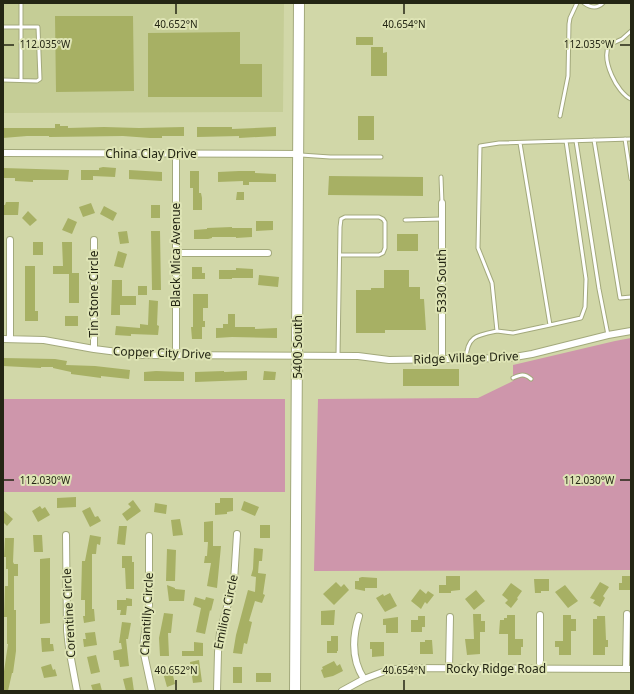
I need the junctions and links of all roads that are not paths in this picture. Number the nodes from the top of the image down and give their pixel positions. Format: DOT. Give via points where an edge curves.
graph roads {
  1 [pos="21,3"];
  2 [pos="299,3"];
  3 [pos="577,3"];
  4 [pos="584,3"];
  5 [pos="603,3"];
  6 [pos="3,27"];
  7 [pos="21,27"];
  8 [pos="631,31"];
  9 [pos="3,80"];
  10 [pos="21,80"];
  11 [pos="631,99"];
  12 [pos="560,116"];
  13 [pos="631,138"];
  14 [pos="625,139"];
  15 [pos="594,140"];
  16 [pos="566,141"];
  17 [pos="576,141"];
  18 [pos="520,143"];
  19 [pos="3,153"];
  20 [pos="176,154"];
  21 [pos="299,154"];
  22 [pos="381,157"];
  23 [pos="441,177"];
  24 [pos="631,180"];
  25 [pos="442,204"];
  26 [pos="442,219"];
  27 [pos="405,220"];
  28 [pos="10,240"];
  29 [pos="94,240"];
  30 [pos="268,253"];
  31 [pos="176,254"];
  32 [pos="340,255"];
  33 [pos="631,297"];
  34 [pos="550,326"];
  35 [pos="497,331"];
  36 [pos="631,331"];
  37 [pos="608,335"];
  38 [pos="3,339"];
  39 [pos="10,339"];
  40 [pos="94,349"];
  41 [pos="176,355"];
  42 [pos="298,356"];
  43 [pos="338,356"];
  44 [pos="442,359"];
  45 [pos="466,359"];
  46 [pos="513,378"];
  47 [pos="531,379"];
  48 [pos="237,534"];
  49 [pos="66,535"];
  50 [pos="149,536"];
  51 [pos="627,614"];
  52 [pos="540,615"];
  53 [pos="359,616"];
  54 [pos="450,616"];
  55 [pos="449,669"];
  56 [pos="540,669"];
  57 [pos="629,669"];
  58 [pos="364,679"];
  59 [pos="77,691"];
  60 [pos="152,691"];
  61 [pos="217,691"];
  62 [pos="295,691"];
  63 [pos="342,691"];
  1 -- 7 [label="lane"];
  2 -- 21 [label="main road, 5400 South"];
  3 -- 12 [label="lane" via="569,24 568,76"];
  4 -- 5 [label="lane" via="593,8"];
  6 -- 7 [label="lane"];
  7 -- 10 [label="lane"];
  7 -- 10 [label="lane" via="39,29 40,79 23,82"];
  8 -- 11 [label="lane" via="609,45 606,54 610,73 623,94"];
  9 -- 10 [label="lane"];
  13 -- 14 [label="lane"];
  14 -- 15 [label="lane"];
  14 -- 24 [label="lane"];
  15 -- 17 [label="lane"];
  15 -- 33 [label="lane" via="620,298"];
  16 -- 17 [label="lane"];
  16 -- 18 [label="lane"];
  16 -- 34 [label="lane" via="586,279 585,307 581,318"];
  17 -- 37 [label="lane"];
  18 -- 34 [label="lane"];
  18 -- 35 [label="lane" via="480,146 478,248 492,283"];
  19 -- 20 [label="street, China Clay Drive"];
  20 -- 21 [label="street, China Clay Drive"];
  20 -- 31 [label="street, Black Mica Avenue"];
  21 -- 22 [label="lane"];
  21 -- 42 [label="main road, 5400 South"];
  23 -- 25 [label="lane"];
  25 -- 26 [label="street, 5330 South"];
  26 -- 27 [label="lane"];
  26 -- 44 [label="street, 5330 South"];
  28 -- 39 [label="street"];
  29 -- 40 [label="street, Tin Stone Circle"];
  30 -- 31 [label="street"];
  31 -- 41 [label="street, Black Mica Avenue"];
  32 -- 32 [label="lane" via="341,219 383,219 383,253"];
  32 -- 43 [label="lane"];
  34 -- 35 [label="lane" via="513,333"];
  35 -- 45 [label="lane" via="480,334 472,339 466,349"];
  36 -- 37 [label="street, Ridge Village Drive"];
  37 -- 45 [label="street, Ridge Village Drive" via="521,357"];
  38 -- 39 [label="street, Copper City Drive"];
  39 -- 40 [label="street, Copper City Drive" via="44,340"];
  40 -- 41 [label="street, Copper City Drive" via="141,355"];
  41 -- 42 [label="street, Copper City Drive"];
  42 -- 43 [label="street, Ridge Village Drive"];
  42 -- 62 [label="main road, 5400 South"];
  43 -- 44 [label="street, Ridge Village Drive" via="389,360"];
  44 -- 45 [label="street, Ridge Village Drive"];
  46 -- 47 [label="lane" via="527,375"];
  48 -- 61 [label="street, Emilion Circle" via="234,580 220,633"];
  49 -- 59 [label="street, Corentine Circle" via="67,631"];
  50 -- 60 [label="street, Chantilly Circle" via="149,605 143,649"];
  51 -- 57 [label="street"];
  52 -- 56 [label="street"];
  53 -- 58 [label="street" via="354,631 355,659"];
  54 -- 55 [label="street"];
  55 -- 56 [label="street, Rocky Ridge Road"];
  55 -- 58 [label="street, Rocky Ridge Road" via="388,670"];
  56 -- 57 [label="street, Rocky Ridge Road"];
  58 -- 63 [label="street, Rocky Ridge Road"];
}
